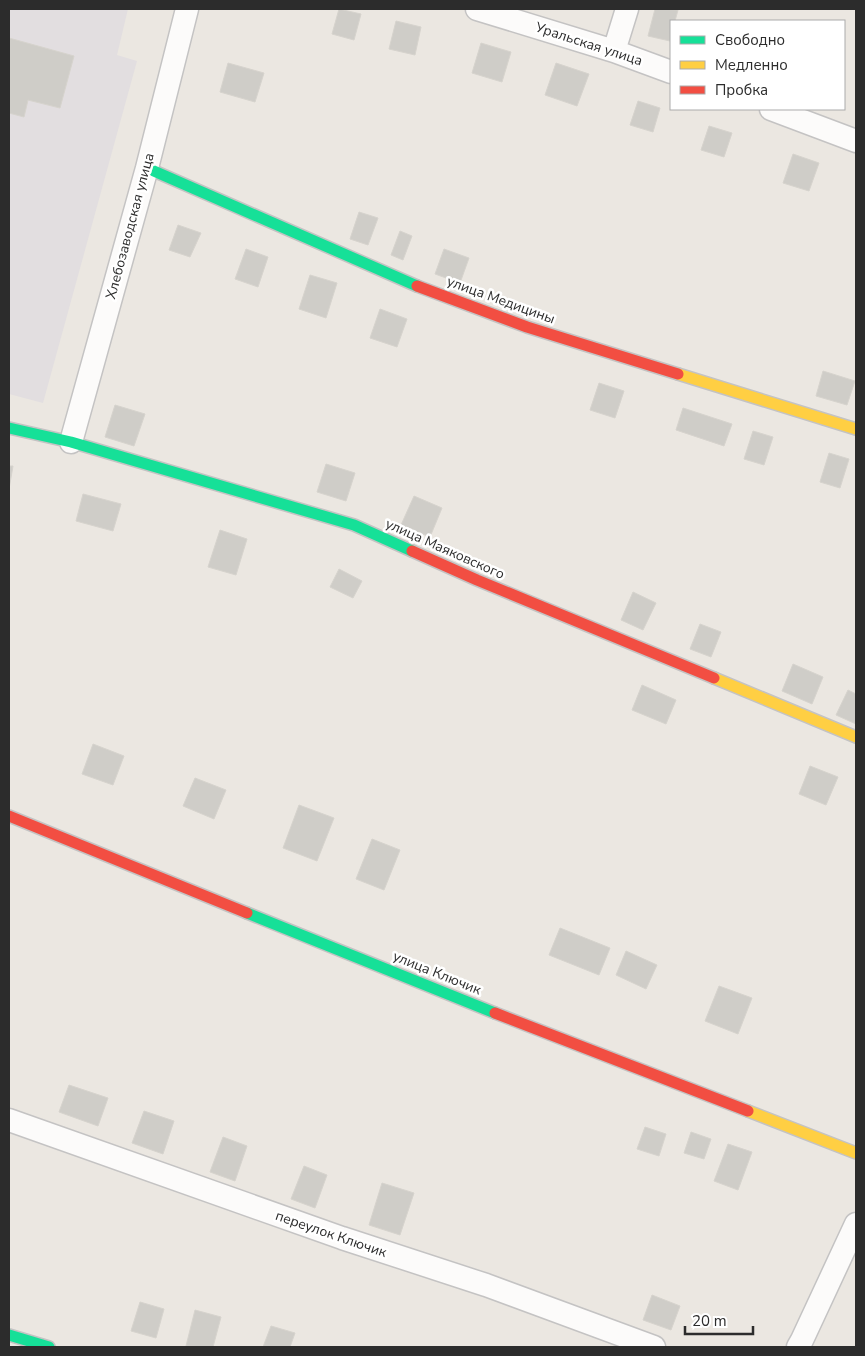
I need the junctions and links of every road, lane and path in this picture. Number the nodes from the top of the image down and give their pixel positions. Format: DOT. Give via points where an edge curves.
graph roads {
  1 [pos="187,9"];
  2 [pos="478,9"];
  3 [pos="627,9"];
  4 [pos="614,51"];
  5 [pos="670,72"];
  6 [pos="774,110"];
  7 [pos="856,140"];
  8 [pos="146,168"];
  9 [pos="9,428"];
  10 [pos="856,429"];
  11 [pos="71,442"];
  12 [pos="856,737"];
  13 [pos="9,816"];
  14 [pos="9,1120"];
  15 [pos="856,1153"];
  16 [pos="856,1224"];
  17 [pos="9,1335"];
  18 [pos="49,1347"];
  19 [pos="654,1347"];
  20 [pos="798,1347"];
  1 -- 8 [label="street, Хлебозаводская улица"];
  2 -- 4 [label="street, Уральская улица"];
  3 -- 4 [label="street"];
  4 -- 5 [label="street, Уральская улица"];
  6 -- 7 [label="street"];
  8 -- 10 [label="street, улица Медицины" via="408,283 527,327"];
  8 -- 11 [label="street, Хлебозаводская улица"];
  9 -- 11 [label="street, улица Маяковского"];
  11 -- 12 [label="street, улица Маяковского" via="354,524 477,580"];
  13 -- 15 [label="street, улица Ключик" via="463,1000"];
  14 -- 19 [label="street, переулок Ключик" via="342,1238 486,1285"];
  16 -- 20 [label="street"];
  17 -- 18 [label="street"];
}
